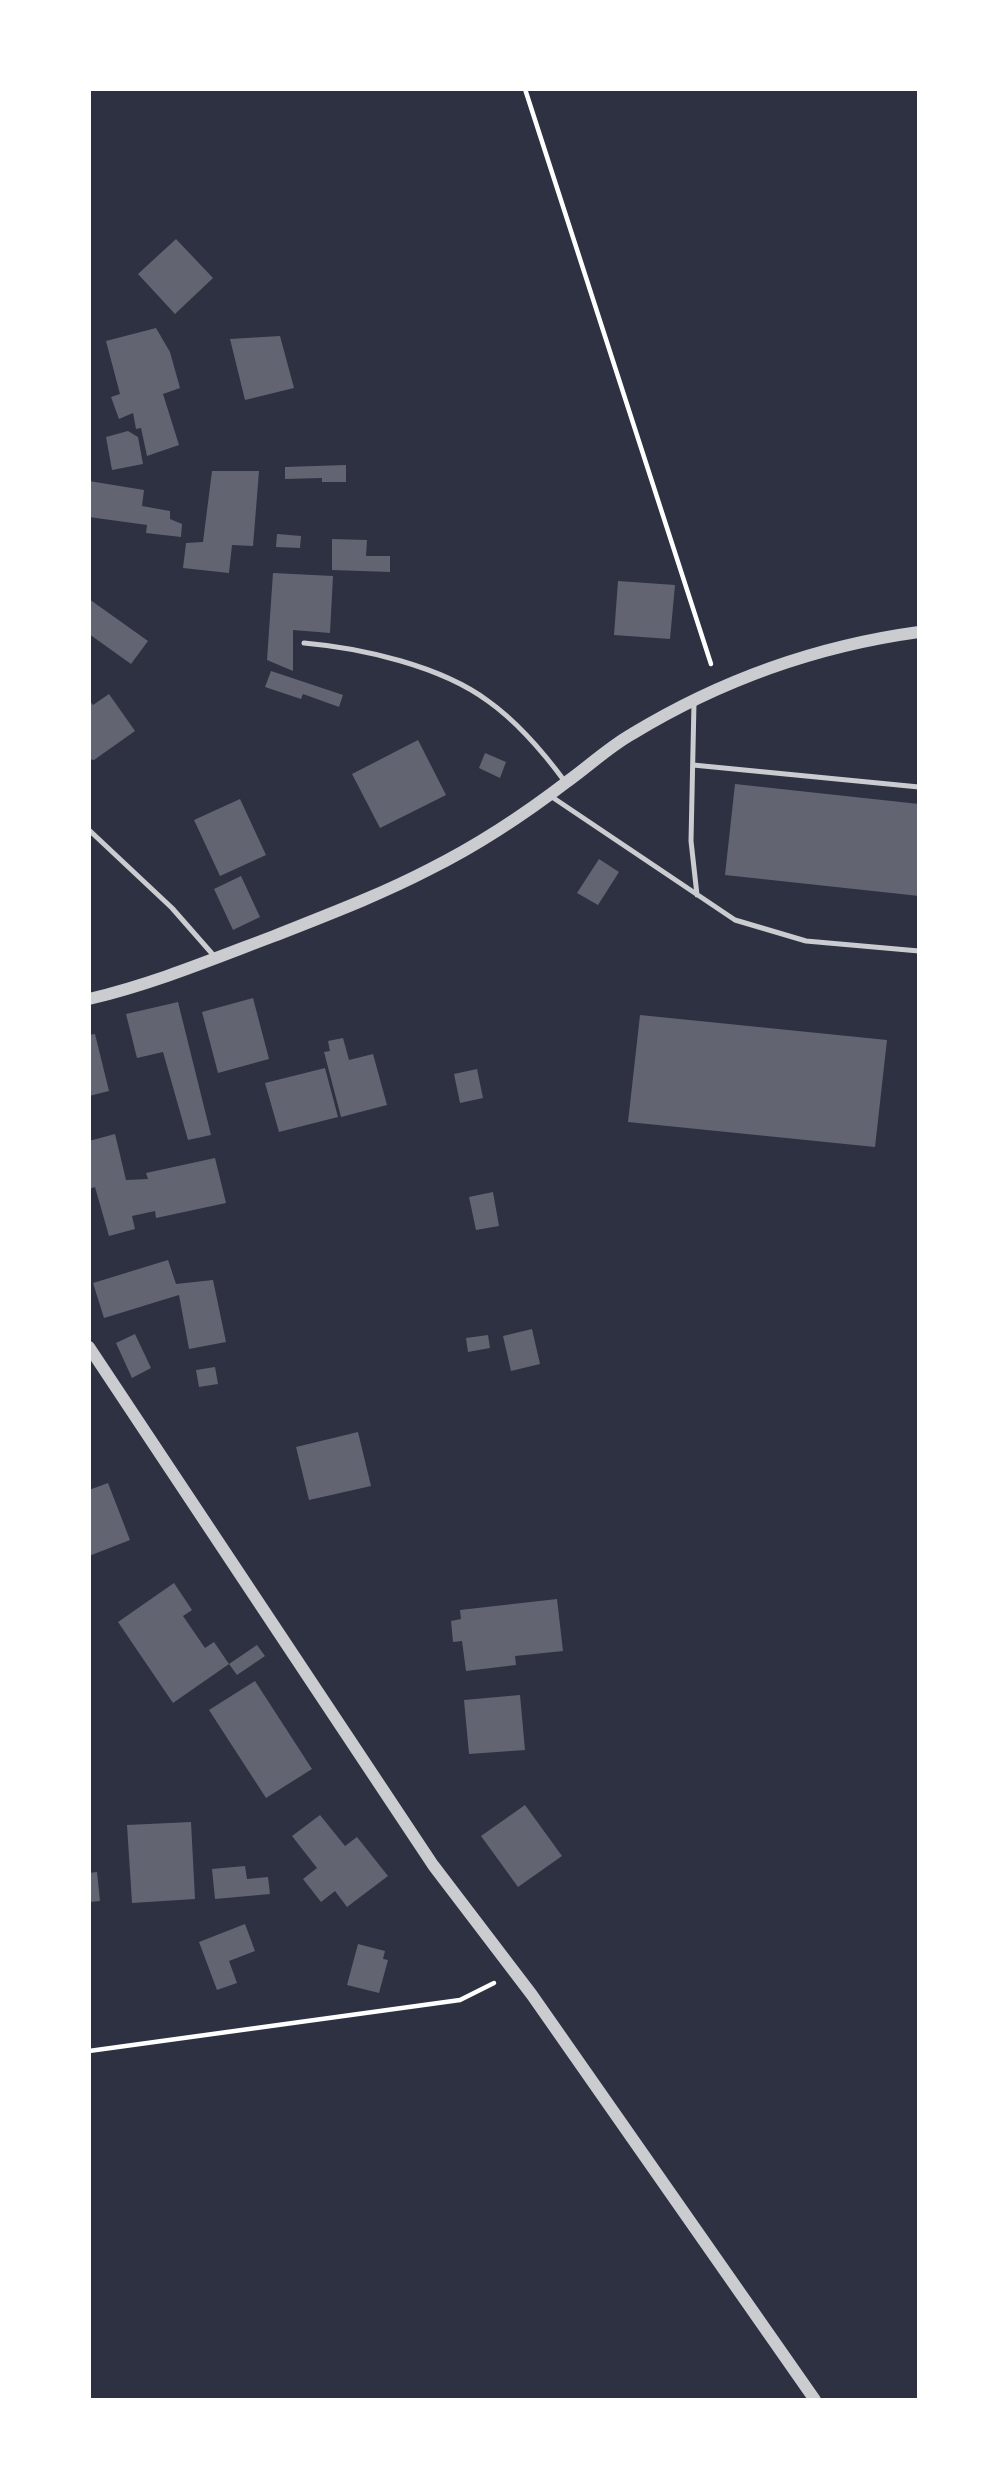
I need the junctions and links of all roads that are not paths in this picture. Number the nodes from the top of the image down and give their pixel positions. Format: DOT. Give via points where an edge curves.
graph roads {
  1 [pos="919,632"];
  2 [pos="304,643"];
  3 [pos="694,701"];
  4 [pos="693,765"];
  5 [pos="566,783"];
  6 [pos="919,787"];
  7 [pos="549,795"];
  8 [pos="89,830"];
  9 [pos="697,895"];
  10 [pos="919,951"];
  11 [pos="216,958"];
  12 [pos="89,999"];
  13 [pos="89,1347"];
  14 [pos="814,2400"];
  1 -- 3 [label="street" via="782,662"];
  2 -- 5 [label="lane" via="339,646 450,678 488,701 525,733"];
  3 -- 4 [label="lane"];
  3 -- 5 [label="street" via="630,735"];
  4 -- 6 [label="lane"];
  4 -- 9 [label="lane" via="691,841"];
  5 -- 7 [label="street"];
  7 -- 9 [label="lane"];
  7 -- 11 [label="street" via="430,869 355,904"];
  8 -- 11 [label="lane" via="172,908"];
  9 -- 10 [label="lane" via="735,920 806,941"];
  11 -- 12 [label="street"];
  13 -- 14 [label="street" via="433,1865 549,2019"];
}
